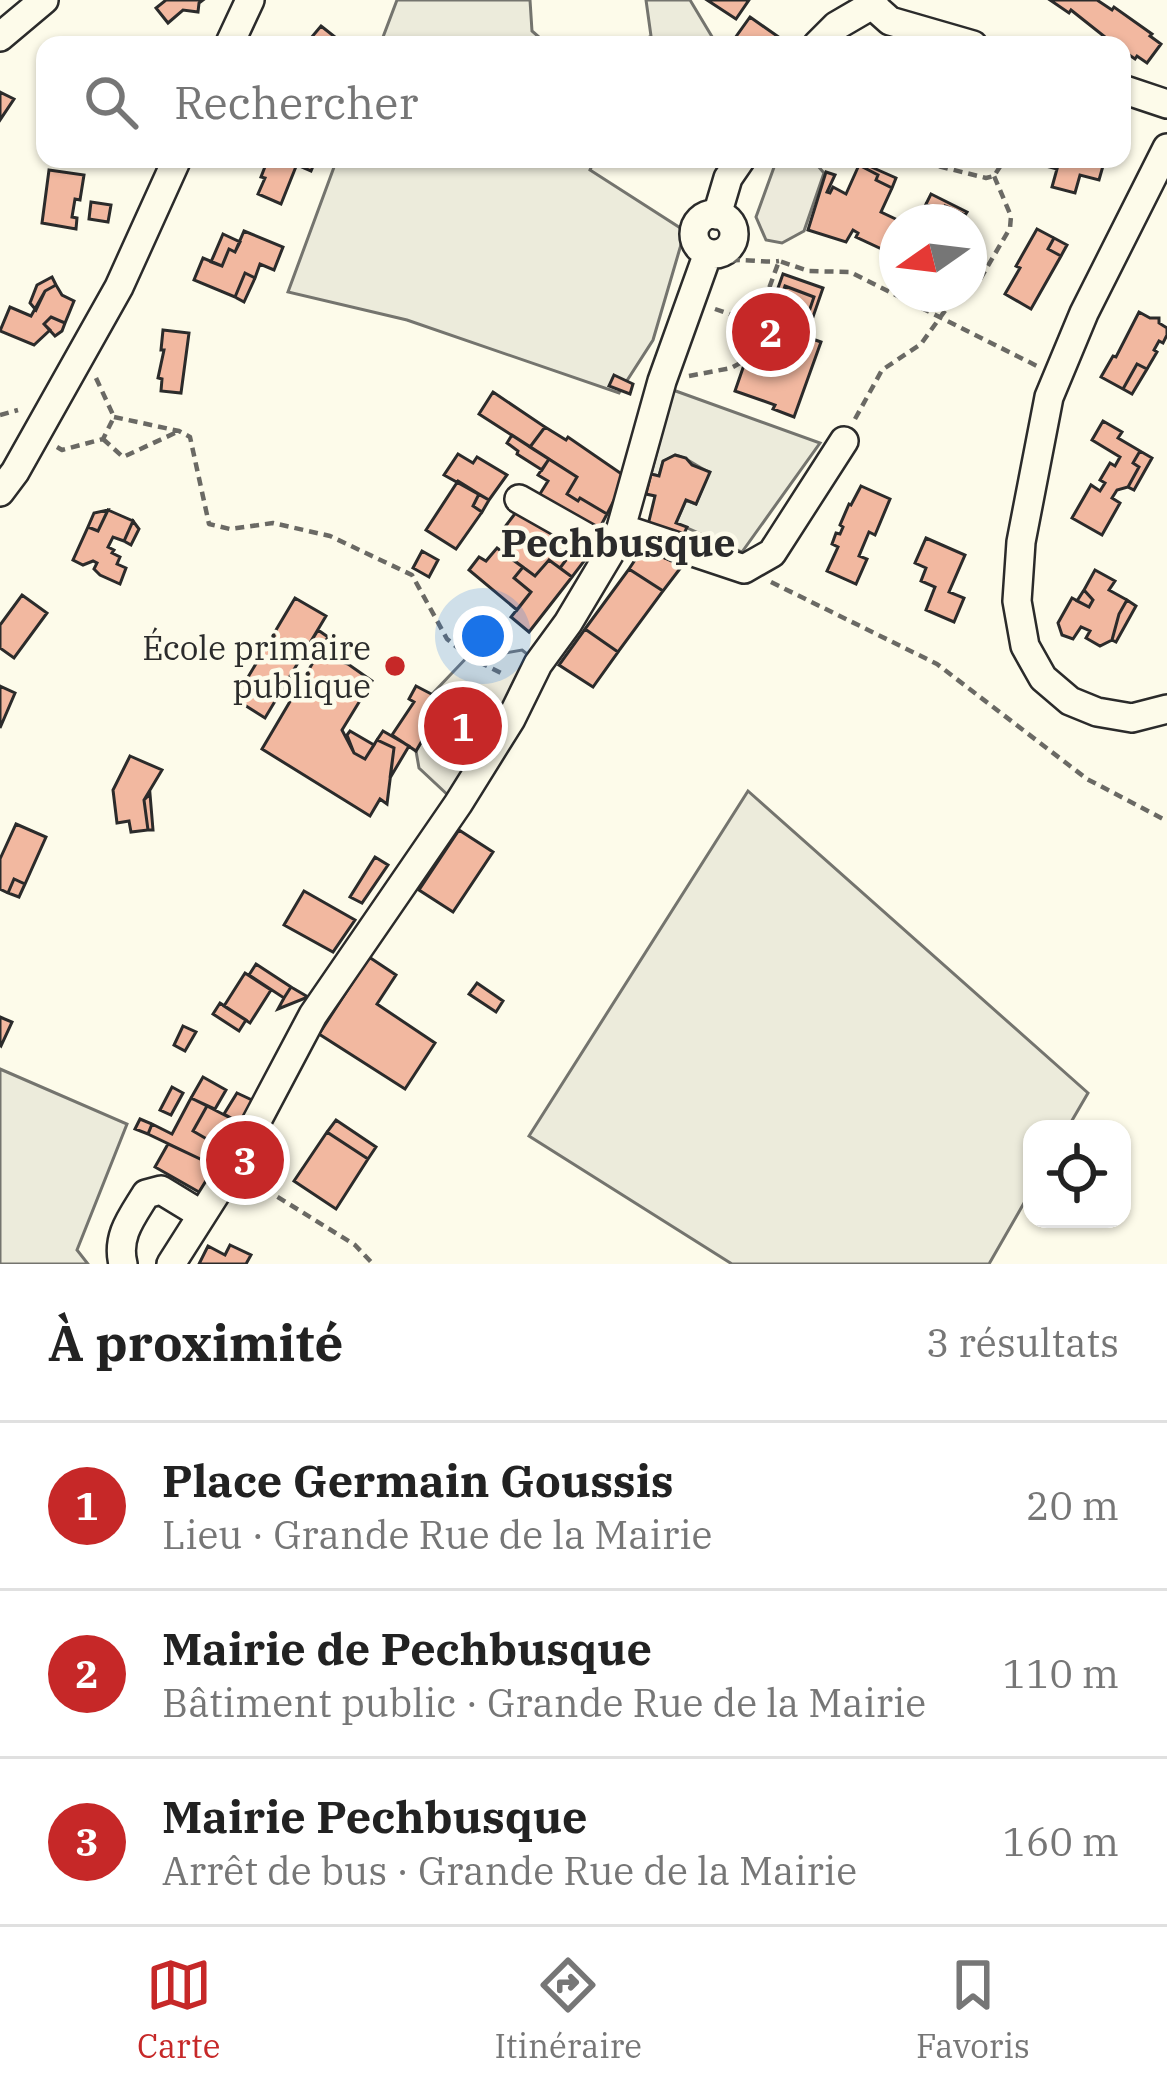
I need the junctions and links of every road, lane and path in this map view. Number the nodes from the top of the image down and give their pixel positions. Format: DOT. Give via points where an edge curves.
graph roads {
  1 [pos="44,0"];
  2 [pos="250,0"];
  3 [pos="873,2"];
  4 [pos="233,36"];
  5 [pos="826,36"];
  6 [pos="942,36"];
  7 [pos="0,37"];
  8 [pos="1131,92"];
  9 [pos="1167,104"];
  10 [pos="1167,148"];
  11 [pos="173,168"];
  12 [pos="735,168"];
  13 [pos="943,168"];
  14 [pos="999,168"];
  15 [pos="994,176"];
  16 [pos="987,268"];
  17 [pos="704,306"];
  18 [pos="945,312"];
  19 [pos="940,320"];
  20 [pos="756,323"];
  21 [pos="95,376"];
  22 [pos="1058,376"];
  23 [pos="662,381"];
  24 [pos="113,417"];
  25 [pos="179,431"];
  26 [pos="103,440"];
  27 [pos="844,441"];
  28 [pos="62,450"];
  29 [pos="0,492"];
  30 [pos="518,499"];
  31 [pos="616,540"];
  32 [pos="744,569"];
  33 [pos="526,686"];
  34 [pos="1167,710"];
  35 [pos="1167,821"];
  36 [pos="232,1168"];
  37 [pos="202,1215"];
  38 [pos="123,1264"];
  39 [pos="171,1264"];
  40 [pos="373,1264"];
  1 -- 7 [label="street"];
  2 -- 4 [label="street"];
  3 -- 5 [label="street"];
  3 -- 6 [label="street" via="890,21"];
  8 -- 9 [label="street"];
  10 -- 22 [label="street"];
  11 -- 29 [label="street" via="119,287"];
  12 -- 23 [label="street" via="717,215 732,226 733,239 727,250 708,253"];
  13 -- 15 [label="path"];
  14 -- 15 [label="path"];
  15 -- 16 [label="path" via="1011,216"];
  17 -- 20 [label="path"];
  18 -- 19 [label="path"];
  19 -- 20 [label="path" via="850,272 779,261"];
  19 -- 22 [label="path"];
  19 -- 27 [label="path" via="882,370"];
  20 -- 23 [label="path" via="742,362"];
  21 -- 24 [label="path"];
  22 -- 34 [label="street" via="1021,542 1016,601 1025,646 1043,678 1070,701 1132,718"];
  23 -- 31 [label="street"];
  24 -- 25 [label="path"];
  24 -- 26 [label="path"];
  25 -- 26 [label="path" via="123,457"];
  25 -- 33 [label="path" via="190,437 209,524 230,530 273,523 330,536 412,574 447,639"];
  26 -- 28 [label="path"];
  27 -- 32 [label="street" via="772,553"];
  30 -- 31 [label="street"];
  31 -- 32 [label="street"];
  31 -- 33 [label="street"];
  32 -- 35 [label="path" via="938,664 1087,779"];
  33 -- 36 [label="street" via="458,803 313,1015"];
  36 -- 37 [label="street"];
  36 -- 40 [label="path"];
  37 -- 38 [label="street" via="161,1190 146,1194 122,1233"];
  37 -- 39 [label="street"];
}
